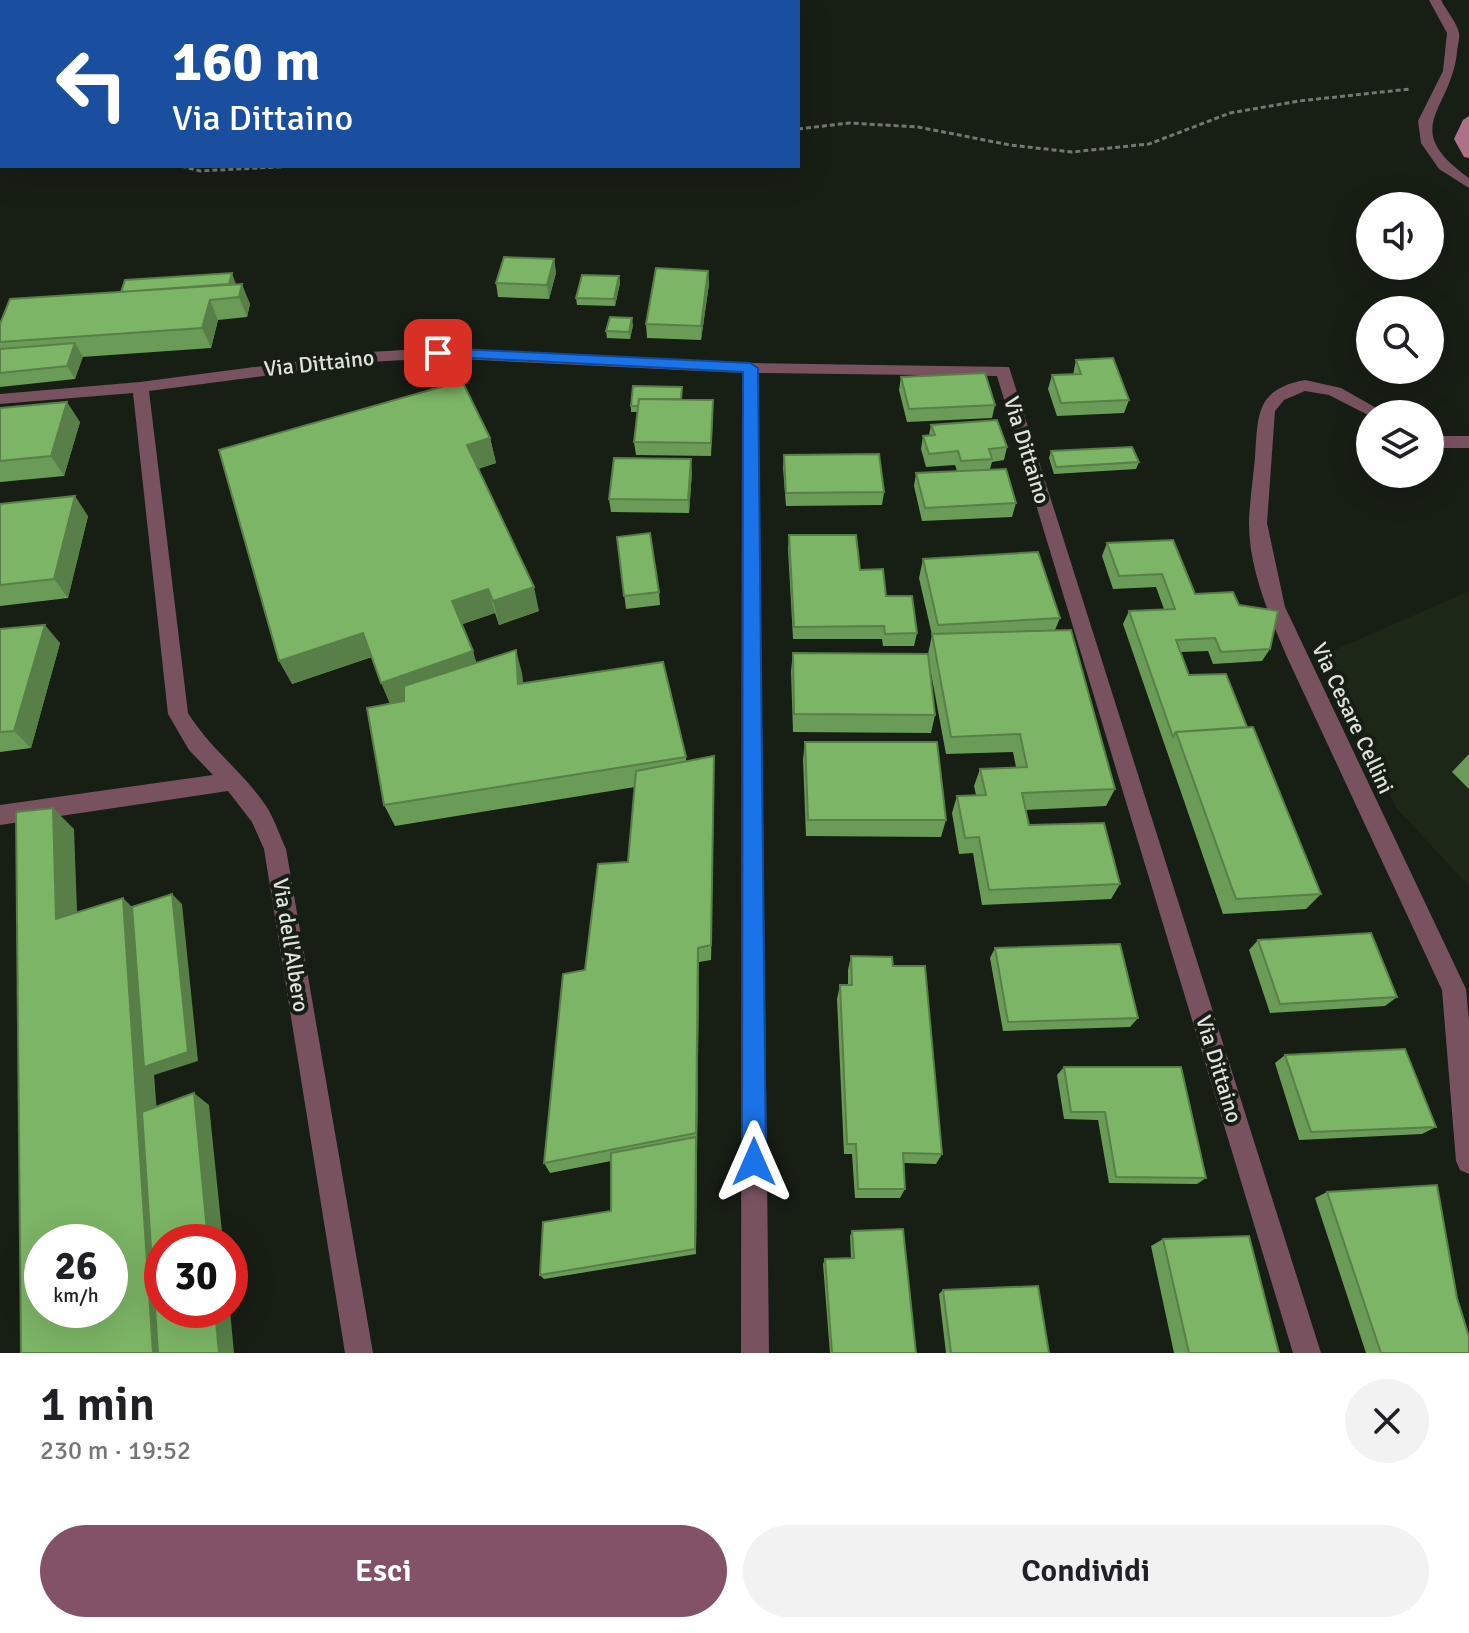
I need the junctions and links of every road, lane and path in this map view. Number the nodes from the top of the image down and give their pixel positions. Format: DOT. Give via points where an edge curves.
graph roads {
  1 [pos="1435,0"];
  2 [pos="1449,71"];
  3 [pos="1469,120"];
  4 [pos="800,129"];
  5 [pos="1469,154"];
  6 [pos="189,168"];
  7 [pos="257,168"];
  8 [pos="1469,184"];
  9 [pos="750,368"];
  10 [pos="140,387"];
  11 [pos="0,399"];
  12 [pos="1356,400"];
  13 [pos="1444,442"];
  14 [pos="1469,442"];
  15 [pos="233,781"];
  16 [pos="0,815"];
  17 [pos="1469,1161"];
  18 [pos="359,1353"];
  19 [pos="755,1353"];
  20 [pos="1307,1353"];
  1 -- 2 [label="street" via="1453,33"];
  2 -- 4 [label="path" via="1414,89 1230,113 1149,144 1072,152 918,127 849,123"];
  2 -- 8 [label="street" via="1424,121 1428,143 1444,166"];
  3 -- 5 [label="main road" via="1461,139"];
  6 -- 7 [label="path"];
  9 -- 10 [label="street, Via Dittaino" via="438,353 340,360"];
  9 -- 19 [label="street"];
  9 -- 20 [label="street, Via Dittaino" via="1003,371"];
  10 -- 11 [label="street, Via Dittaino"];
  10 -- 15 [label="street, Via dell'Albero" via="178,714 196,744"];
  12 -- 17 [label="street, Via Cesare Cellini" via="1317,385 1294,386 1275,396 1267,410 1258,523 1275,607 1454,989"];
  13 -- 14 [label="street"];
  15 -- 16 [label="street"];
  15 -- 18 [label="street, Via dell'Albero" via="260,816 275,849"];
}
